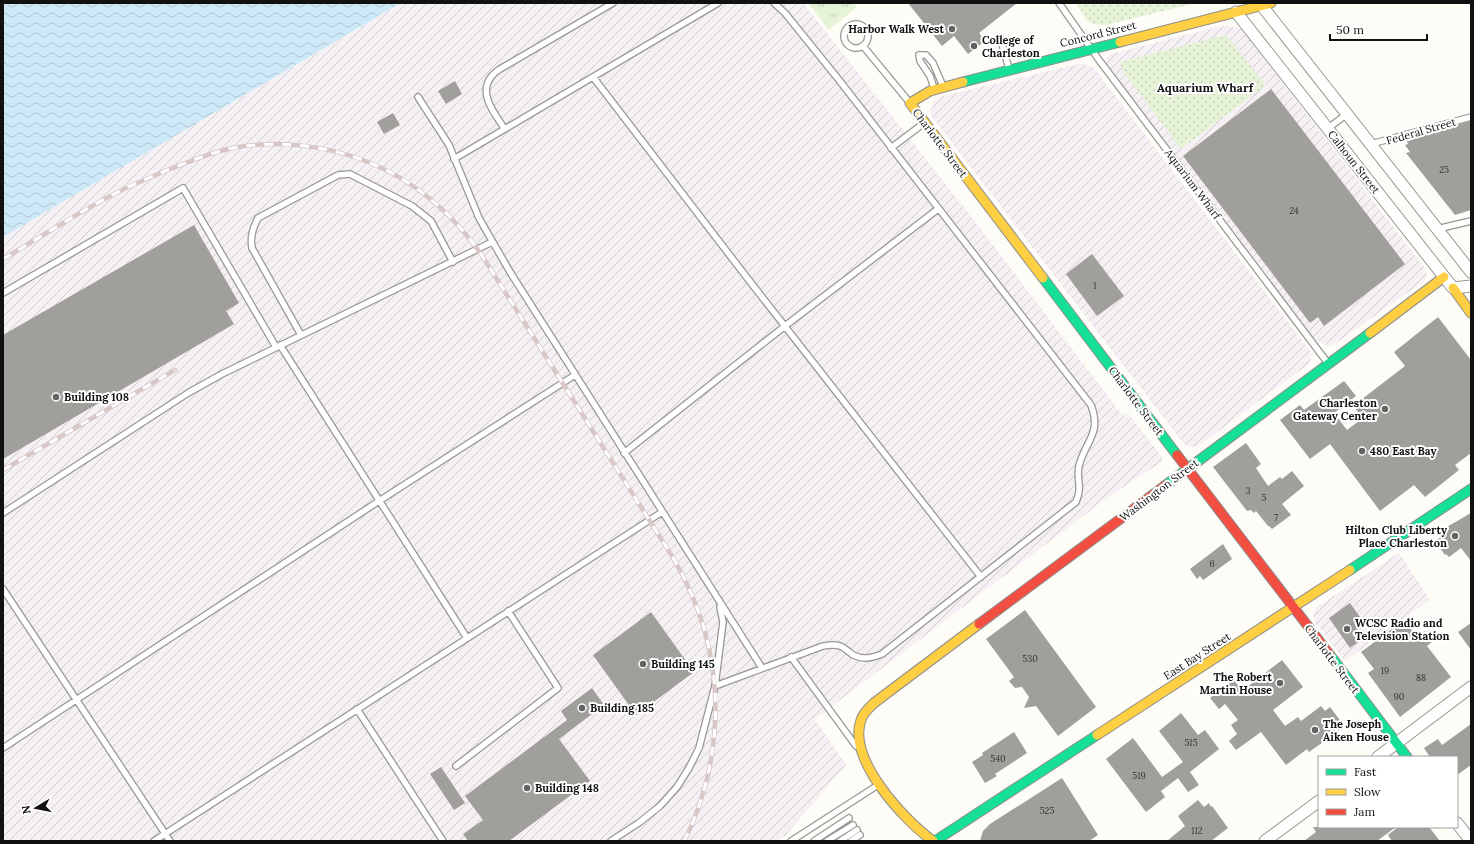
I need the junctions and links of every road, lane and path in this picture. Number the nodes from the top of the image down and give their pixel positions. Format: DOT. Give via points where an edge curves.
graph roads {
  1 [pos="614,3"];
  2 [pos="718,3"];
  3 [pos="774,3"];
  4 [pos="1059,3"];
  5 [pos="1265,4"];
  6 [pos="1236,12"];
  7 [pos="1000,37"];
  8 [pos="864,46"];
  9 [pos="1090,48"];
  10 [pos="1010,69"];
  11 [pos="593,77"];
  12 [pos="938,88"];
  13 [pos="418,97"];
  14 [pos="910,103"];
  15 [pos="1347,114"];
  16 [pos="1471,116"];
  17 [pos="924,122"];
  18 [pos="504,128"];
  19 [pos="1328,129"];
  20 [pos="1371,144"];
  21 [pos="891,148"];
  22 [pos="454,159"];
  23 [pos="938,209"];
  24 [pos="1471,221"];
  25 [pos="1437,229"];
  26 [pos="492,242"];
  27 [pos="452,262"];
  28 [pos="1471,272"];
  29 [pos="1444,277"];
  30 [pos="1471,286"];
  31 [pos="1453,288"];
  32 [pos="3,293"];
  33 [pos="1471,313"];
  34 [pos="785,326"];
  35 [pos="301,335"];
  36 [pos="278,346"];
  37 [pos="1328,364"];
  38 [pos="575,375"];
  39 [pos="624,453"];
  40 [pos="1187,469"];
  41 [pos="1471,489"];
  42 [pos="379,501"];
  43 [pos="662,512"];
  44 [pos="3,513"];
  45 [pos="981,577"];
  46 [pos="3,589"];
  47 [pos="716,598"];
  48 [pos="1293,608"];
  49 [pos="508,611"];
  50 [pos="467,638"];
  51 [pos="791,658"];
  52 [pos="762,668"];
  53 [pos="715,686"];
  54 [pos="1471,687"];
  55 [pos="76,700"];
  56 [pos="357,709"];
  57 [pos="1396,743"];
  58 [pos="3,748"];
  59 [pos="1379,756"];
  60 [pos="1406,756"];
  61 [pos="865,760"];
  62 [pos="456,766"];
  63 [pos="880,784"];
  64 [pos="1318,802"];
  65 [pos="849,818"];
  66 [pos="1458,824"];
  67 [pos="857,830"];
  68 [pos="165,834"];
  69 [pos="154,841"];
  70 [pos="170,841"];
  71 [pos="443,841"];
  72 [pos="611,841"];
  73 [pos="791,841"];
  74 [pos="814,841"];
  75 [pos="827,841"];
  76 [pos="840,841"];
  77 [pos="851,841"];
  78 [pos="934,841"];
  79 [pos="1265,841"];
  80 [pos="1470,841"];
  1 -- 18 [label="lane" via="490,77 486,96"];
  2 -- 11 [label="lane"];
  3 -- 21 [label="lane" via="785,13"];
  4 -- 9 [label="lane, Aquarium Wharf"];
  5 -- 6 [label="street, Concord Street"];
  5 -- 15 [label="street"];
  6 -- 9 [label="street, Concord Street"];
  6 -- 19 [label="street, Calhoun Street"];
  7 -- 10 [label="lane"];
  8 -- 8 [label="lane" via="868,38 866,29 858,24 849,27 844,35 846,44 854,48"];
  8 -- 14 [label="lane, Charlotte Street"];
  9 -- 10 [label="street, Concord Street"];
  9 -- 37 [label="lane, Aquarium Wharf"];
  10 -- 12 [label="street, Concord Street"];
  11 -- 18 [label="lane"];
  11 -- 34 [label="lane"];
  12 -- 12 [label="lane" via="933,63 926,54 920,55 920,61"];
  12 -- 14 [label="street, Concord Street"];
  13 -- 22 [label="lane" via="449,145"];
  14 -- 17 [label="street, Charlotte Street"];
  15 -- 19 [label="lane"];
  15 -- 20 [label="street"];
  16 -- 20 [label="lane, Federal Street"];
  17 -- 21 [label="lane"];
  17 -- 40 [label="street, Charlotte Street"];
  18 -- 22 [label="lane"];
  19 -- 29 [label="street, Calhoun Street"];
  20 -- 25 [label="street"];
  21 -- 23 [label="lane"];
  22 -- 26 [label="lane"];
  23 -- 34 [label="lane"];
  23 -- 45 [label="lane" via="1091,405 1095,416 1093,432 1078,472 1080,492 1076,502"];
  24 -- 25 [label="lane"];
  25 -- 28 [label="street"];
  26 -- 27 [label="lane"];
  26 -- 38 [label="lane"];
  27 -- 35 [label="lane"];
  27 -- 35 [label="lane" via="431,220 412,206 350,174 338,175 258,218 250,239 252,248"];
  29 -- 31 [label="street, Calhoun Street"];
  29 -- 37 [label="street, Washington Street"];
  30 -- 31 [label="street"];
  31 -- 33 [label="street, Calhoun Street"];
  32 -- 36 [label="lane" via="183,188"];
  34 -- 39 [label="lane"];
  34 -- 45 [label="lane"];
  35 -- 36 [label="lane"];
  36 -- 42 [label="lane"];
  36 -- 44 [label="lane" via="188,393"];
  37 -- 40 [label="street, Washington Street"];
  38 -- 39 [label="lane"];
  38 -- 42 [label="lane"];
  39 -- 43 [label="lane"];
  40 -- 48 [label="street, Charlotte Street"];
  40 -- 61 [label="street, Washington Street" via="874,703 862,717 860,724 860,739"];
  41 -- 48 [label="street, East Bay Street"];
  42 -- 50 [label="lane"];
  42 -- 55 [label="lane"];
  43 -- 47 [label="lane"];
  43 -- 49 [label="lane"];
  45 -- 51 [label="lane" via="874,658 862,658 834,645 823,646"];
  46 -- 55 [label="lane"];
  47 -- 52 [label="lane"];
  47 -- 53 [label="lane" via="723,622"];
  48 -- 57 [label="street, Charlotte Street"];
  48 -- 78 [label="street, East Bay Street"];
  49 -- 50 [label="lane"];
  49 -- 62 [label="lane" via="558,688"];
  50 -- 56 [label="lane"];
  51 -- 52 [label="lane"];
  51 -- 61 [label="lane"];
  52 -- 53 [label="lane"];
  53 -- 72 [label="lane" via="699,748 677,787 660,806"];
  54 -- 57 [label="street"];
  55 -- 58 [label="lane"];
  55 -- 68 [label="lane"];
  56 -- 68 [label="lane"];
  56 -- 71 [label="lane"];
  57 -- 59 [label="street"];
  57 -- 60 [label="street, Charlotte Street"];
  61 -- 63 [label="street, Washington Street"];
  63 -- 73 [label="lane"];
  63 -- 78 [label="street, Washington Street" via="898,810"];
  64 -- 79 [label="street"];
  65 -- 74 [label="lane"];
  66 -- 80 [label="street"];
  67 -- 75 [label="lane"];
  67 -- 76 [label="lane"];
  67 -- 77 [label="lane"];
  68 -- 69 [label="lane"];
  68 -- 70 [label="lane"];
}
